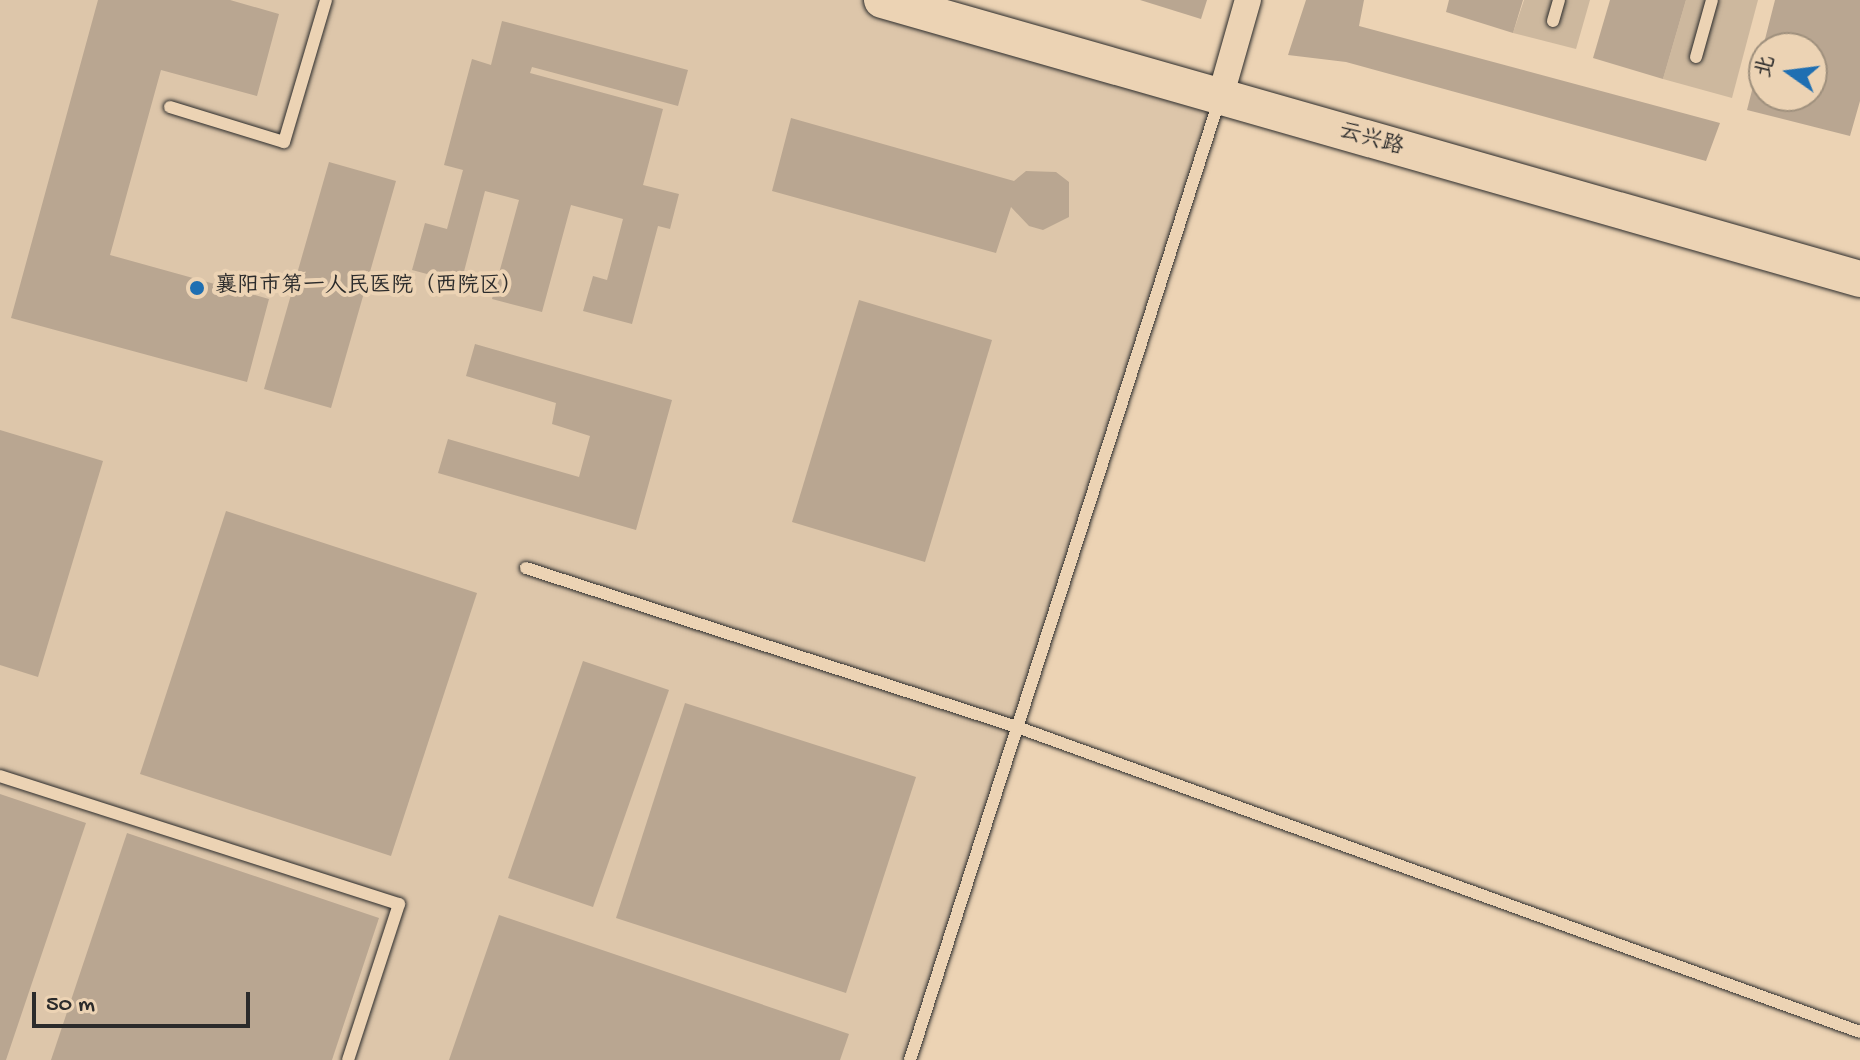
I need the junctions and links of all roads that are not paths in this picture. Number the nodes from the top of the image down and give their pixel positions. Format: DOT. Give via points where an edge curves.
graph roads {
  1 [pos="326,0"];
  2 [pos="882,0"];
  3 [pos="1248,0"];
  4 [pos="1559,0"];
  5 [pos="1712,0"];
  6 [pos="1553,21"];
  7 [pos="1696,57"];
  8 [pos="1220,98"];
  9 [pos="170,107"];
  10 [pos="1860,279"];
  11 [pos="526,568"];
  12 [pos="1017,727"];
  13 [pos="0,776"];
  14 [pos="1860,1032"];
  15 [pos="348,1060"];
  16 [pos="910,1060"];
  1 -- 9 [label="lane" via="284,142"];
  2 -- 8 [label="main road, 云兴路"];
  3 -- 8 [label="street"];
  4 -- 6 [label="lane"];
  5 -- 7 [label="lane"];
  8 -- 10 [label="main road, 云兴路"];
  8 -- 12 [label="lane"];
  11 -- 12 [label="lane"];
  12 -- 14 [label="lane"];
  12 -- 16 [label="lane"];
  13 -- 15 [label="lane" via="399,904"];
}
